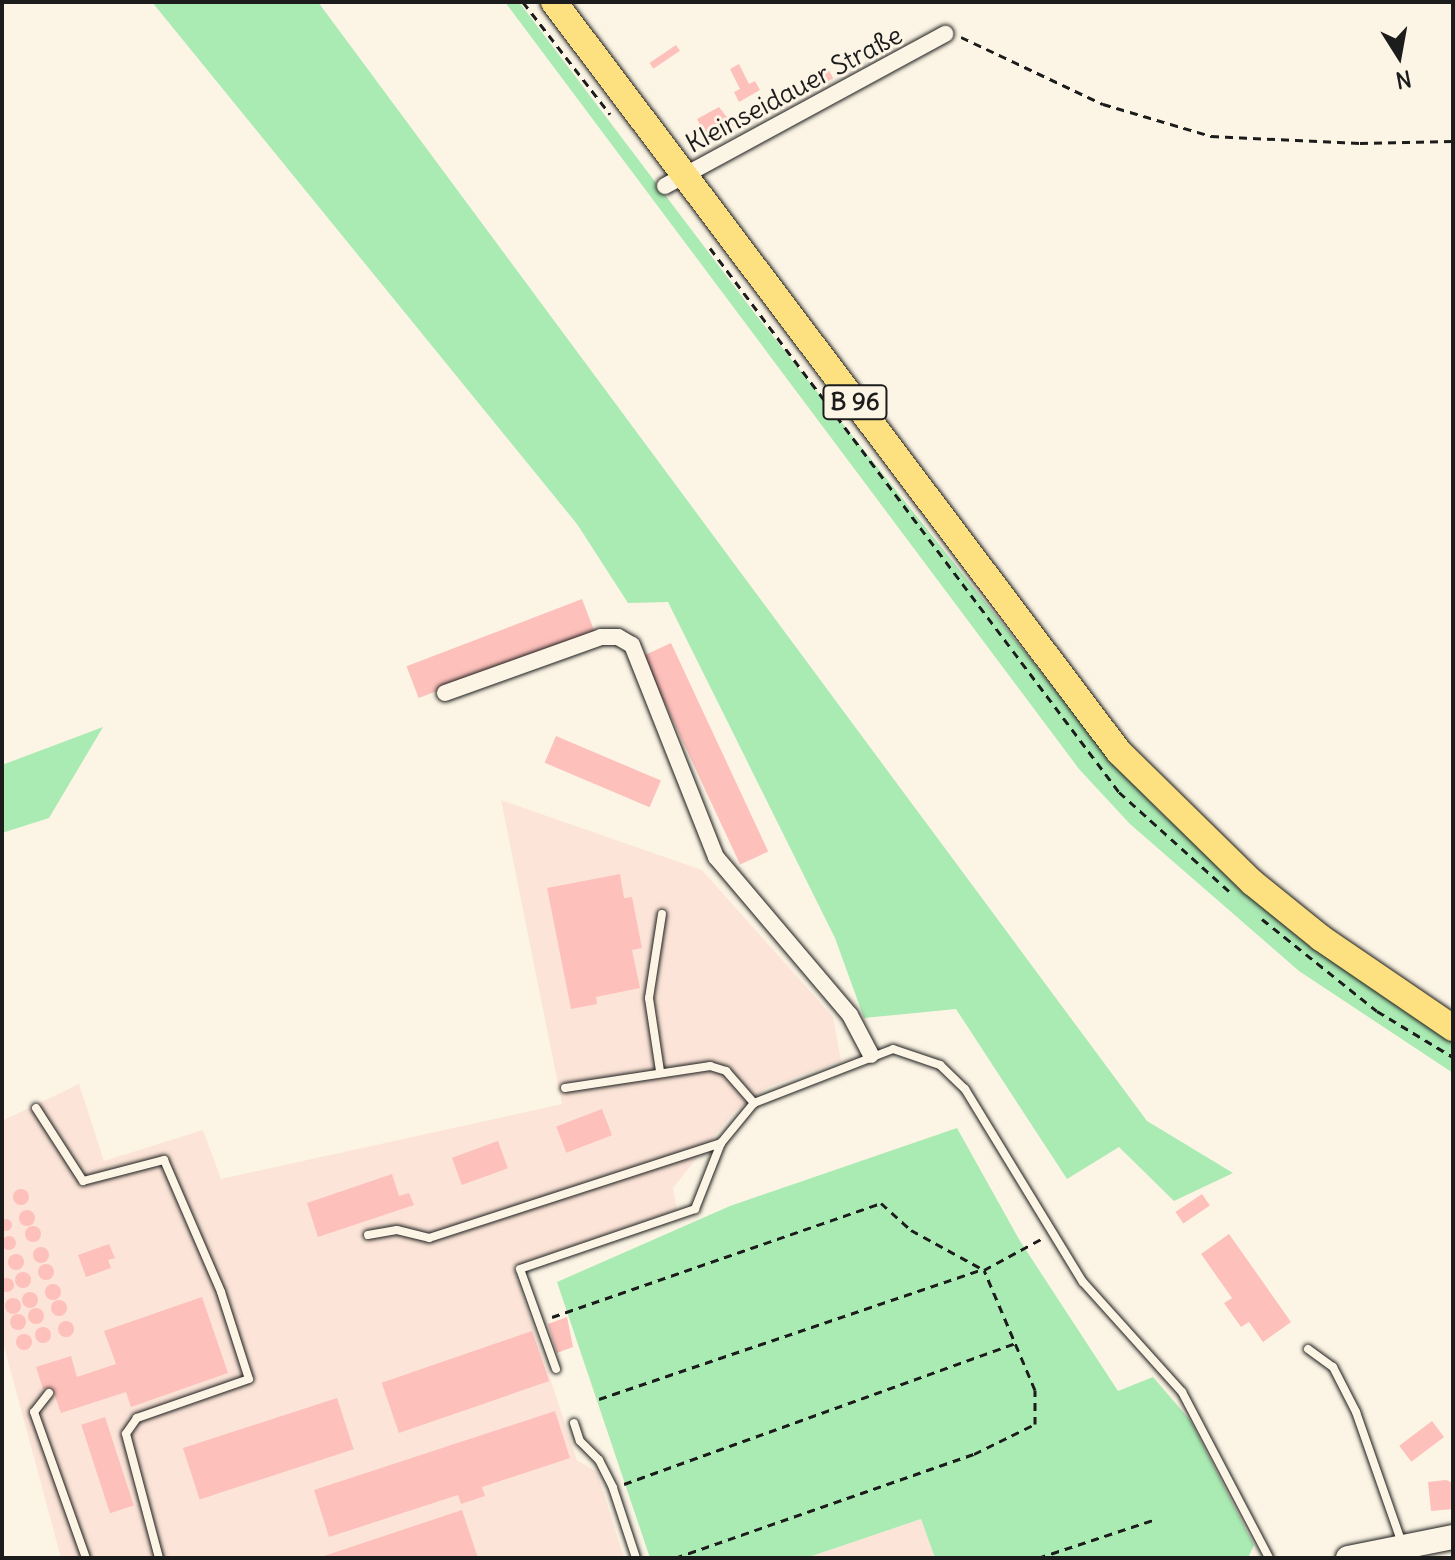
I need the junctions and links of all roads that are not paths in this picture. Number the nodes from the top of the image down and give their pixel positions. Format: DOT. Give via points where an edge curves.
graph roads {
  1 [pos="554,2"];
  2 [pos="945,34"];
  3 [pos="676,180"];
  4 [pos="445,693"];
  5 [pos="662,914"];
  6 [pos="1453,1028"];
  7 [pos="871,1055"];
  8 [pos="660,1071"];
  9 [pos="565,1088"];
  10 [pos="754,1103"];
  11 [pos="36,1108"];
  12 [pos="721,1143"];
  13 [pos="368,1235"];
  14 [pos="1308,1349"];
  15 [pos="556,1369"];
  16 [pos="49,1393"];
  17 [pos="574,1423"];
  18 [pos="1453,1537"];
  19 [pos="1402,1543"];
  20 [pos="86,1558"];
  21 [pos="159,1558"];
  22 [pos="636,1558"];
  23 [pos="1269,1558"];
  24 [pos="1348,1558"];
  1 -- 3 [label="main road, B 96"];
  2 -- 3 [label="street, Kleinseidauer Straße"];
  3 -- 6 [label="main road, B 96" via="1119,752 1253,883 1321,938"];
  4 -- 7 [label="street" via="601,637 618,637 632,645 716,857 850,1015"];
  5 -- 8 [label="lane" via="649,998"];
  7 -- 10 [label="lane"];
  7 -- 23 [label="lane" via="893,1049 940,1065 965,1089 1083,1282 1182,1392"];
  8 -- 9 [label="lane"];
  8 -- 10 [label="lane" via="710,1066 726,1071"];
  10 -- 12 [label="lane"];
  11 -- 21 [label="lane" via="83,1181 164,1160 221,1292 249,1379 137,1418 126,1434"];
  12 -- 13 [label="lane" via="429,1238 397,1230"];
  12 -- 15 [label="lane" via="695,1209 520,1269"];
  14 -- 19 [label="lane" via="1333,1367 1356,1412"];
  16 -- 20 [label="lane" via="34,1412"];
  17 -- 22 [label="lane" via="580,1441 599,1460 613,1488"];
  18 -- 19 [label="main road"];
  19 -- 24 [label="main road"];
}
